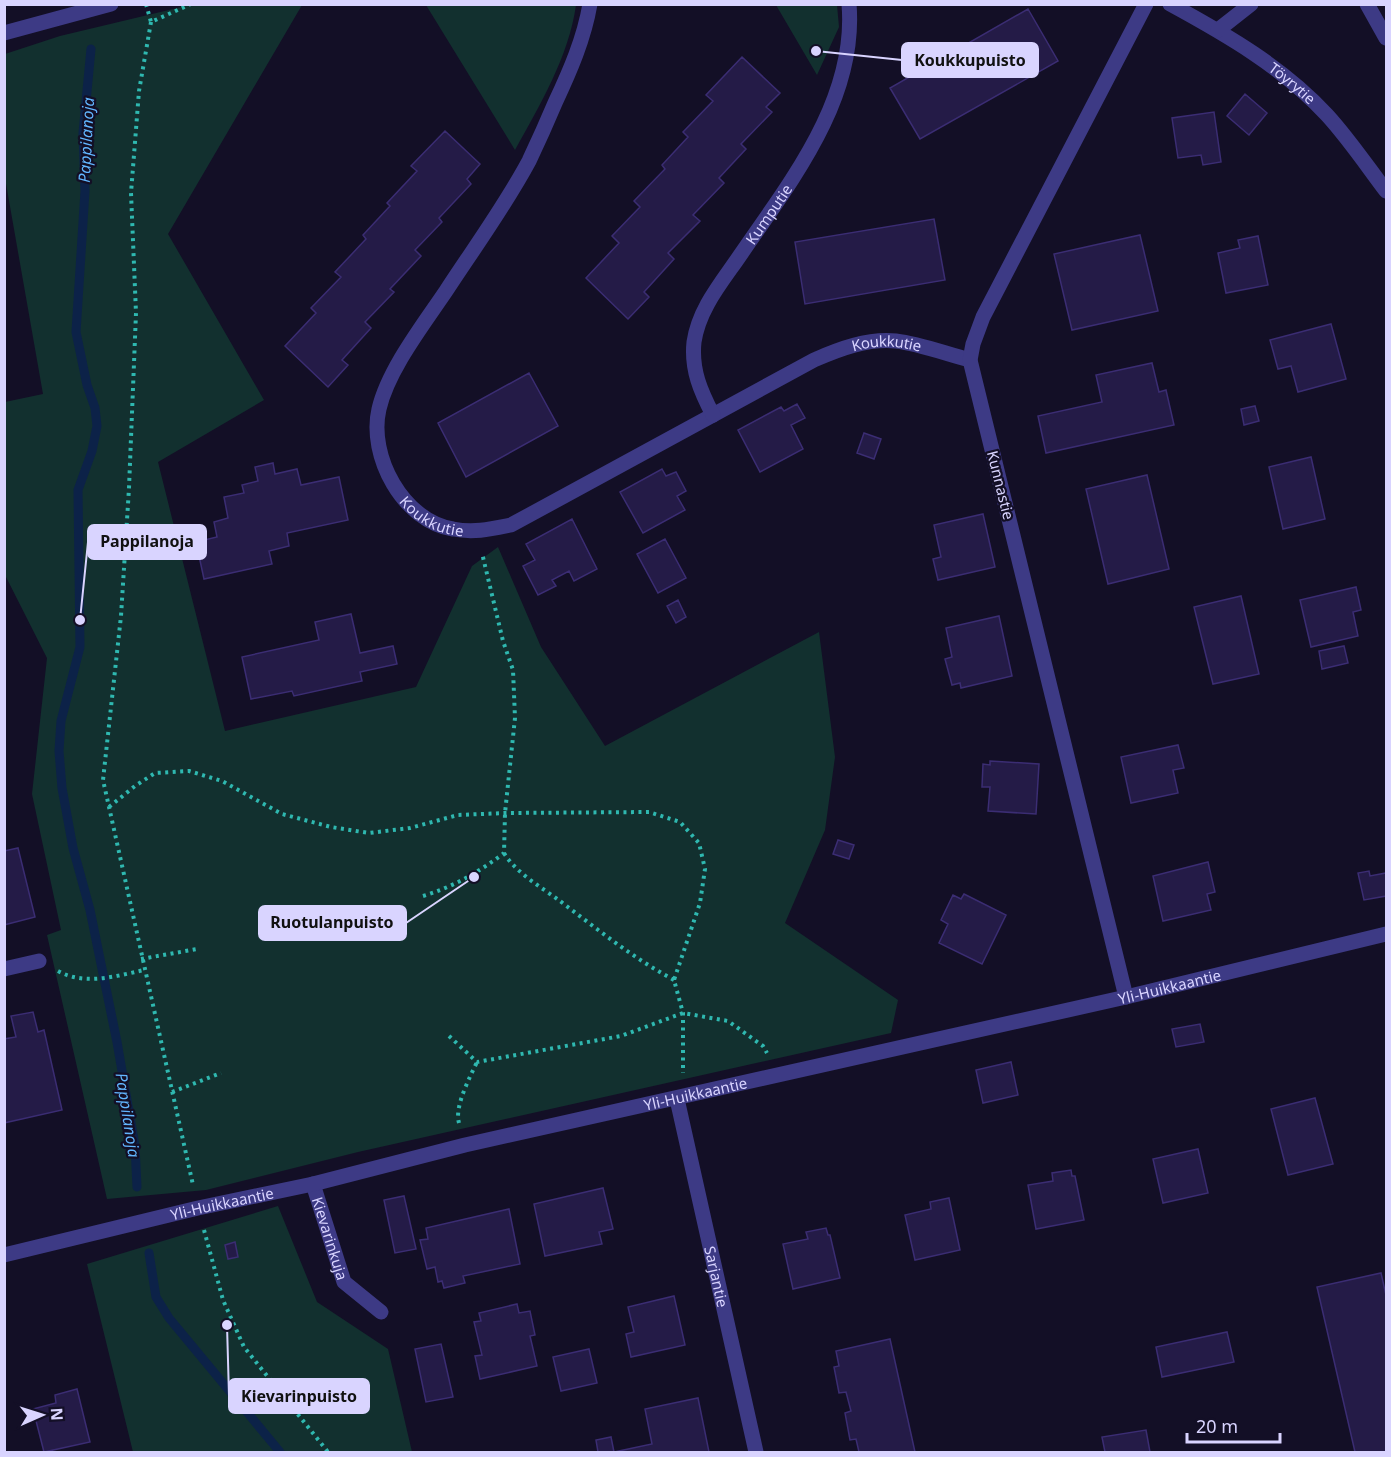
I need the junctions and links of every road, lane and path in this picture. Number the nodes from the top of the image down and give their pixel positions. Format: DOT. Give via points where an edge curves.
graph roads {
  1 [pos="111,4"];
  2 [pos="146,4"];
  3 [pos="191,4"];
  4 [pos="590,4"];
  5 [pos="849,4"];
  6 [pos="1146,4"];
  7 [pos="1170,4"];
  8 [pos="1251,4"];
  9 [pos="1367,4"];
  10 [pos="151,22"];
  11 [pos="1218,30"];
  12 [pos="4,33"];
  13 [pos="1386,39"];
  14 [pos="1386,191"];
  15 [pos="969,360"];
  16 [pos="713,415"];
  17 [pos="481,532"];
  18 [pos="109,807"];
  19 [pos="505,813"];
  20 [pos="504,853"];
  21 [pos="423,896"];
  22 [pos="1386,934"];
  23 [pos="197,949"];
  24 [pos="141,959"];
  25 [pos="39,961"];
  26 [pos="4,969"];
  27 [pos="144,970"];
  28 [pos="674,981"];
  29 [pos="1126,997"];
  30 [pos="682,1013"];
  31 [pos="449,1036"];
  32 [pos="477,1062"];
  33 [pos="221,1073"];
  34 [pos="780,1075"];
  35 [pos="172,1092"];
  36 [pos="682,1098"];
  37 [pos="465,1145"];
  38 [pos="313,1184"];
  39 [pos="198,1208"];
  40 [pos="4,1255"];
  41 [pos="381,1312"];
  42 [pos="328,1452"];
  43 [pos="756,1452"];
  1 -- 12 [label="street"];
  2 -- 10 [label="path"];
  3 -- 10 [label="path"];
  4 -- 17 [label="street, Koukkutie" via="576,55 529,160 411,344 388,383 379,408 379,447 386,471 414,510 451,529"];
  5 -- 16 [label="street, Kumputie" via="846,56 823,126 700,319 693,364 699,389"];
  6 -- 15 [label="street" via="983,317"];
  7 -- 11 [label="street, Töyrytie"];
  8 -- 11 [label="street"];
  9 -- 13 [label="street"];
  10 -- 18 [label="path" via="139,91 132,193 136,313 121,616 103,780"];
  11 -- 14 [label="street, Töyrytie" via="1260,57 1326,114"];
  15 -- 16 [label="street, Koukkutie" via="895,341 868,343 814,360"];
  15 -- 29 [label="street, Kunnastie"];
  16 -- 17 [label="street, Koukkutie" via="538,512 511,525"];
  17 -- 19 [label="path" via="482,560 513,670 515,718"];
  18 -- 19 [label="path" via="155,773 189,771 222,781 282,814 369,833 410,828 458,815"];
  18 -- 24 [label="path"];
  19 -- 20 [label="path"];
  19 -- 28 [label="path" via="649,812 680,822 699,843 705,869 700,903"];
  20 -- 21 [label="path" via="471,876"];
  20 -- 28 [label="path" via="518,870 632,956"];
  22 -- 29 [label="street, Yli-Huikkaantie"];
  23 -- 24 [label="path"];
  24 -- 27 [label="path"];
  25 -- 26 [label="street"];
  25 -- 27 [label="path" via="68,976 90,980"];
  27 -- 35 [label="path"];
  28 -- 30 [label="path"];
  29 -- 34 [label="street, Yli-Huikkaantie"];
  30 -- 32 [label="path" via="621,1036"];
  30 -- 34 [label="path" via="728,1021 763,1046"];
  30 -- 36 [label="path"];
  31 -- 32 [label="path"];
  32 -- 37 [label="path" via="457,1118"];
  33 -- 35 [label="path"];
  34 -- 36 [label="street, Yli-Huikkaantie"];
  35 -- 39 [label="path"];
  36 -- 37 [label="street, Yli-Huikkaantie"];
  36 -- 43 [label="street, Sarjantie"];
  37 -- 38 [label="street, Yli-Huikkaantie"];
  38 -- 39 [label="street, Yli-Huikkaantie"];
  38 -- 41 [label="street, Kievarinkuja" via="344,1282"];
  39 -- 40 [label="street, Yli-Huikkaantie"];
  39 -- 42 [label="path" via="223,1300 244,1347"];
}
